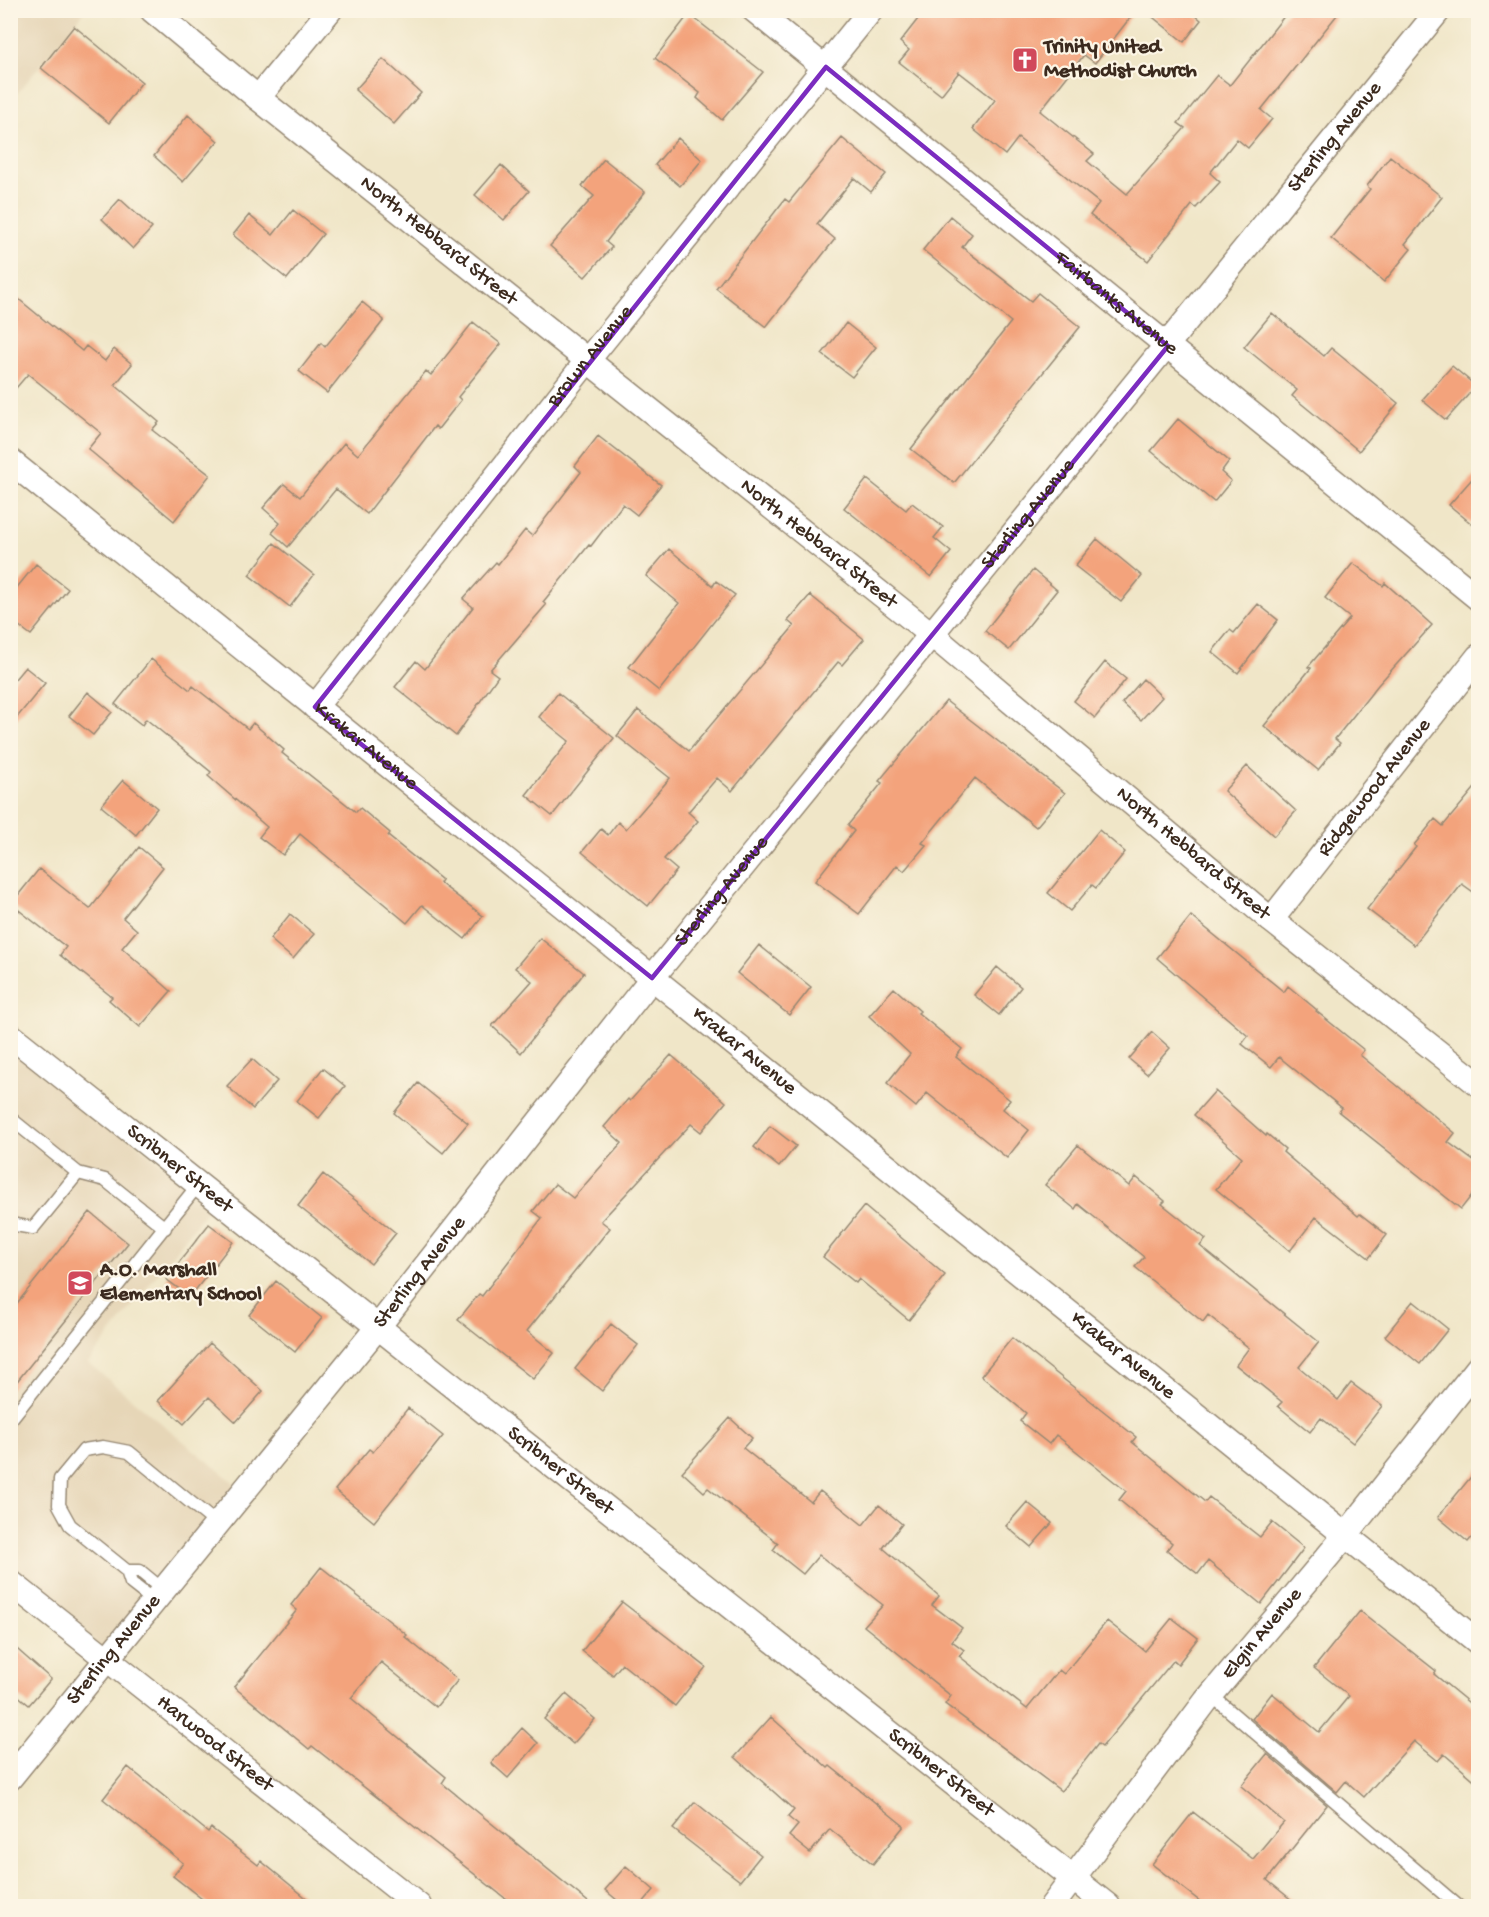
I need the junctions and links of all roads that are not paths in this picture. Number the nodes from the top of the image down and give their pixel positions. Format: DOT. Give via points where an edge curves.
graph roads {
  1 [pos="152,10"];
  2 [pos="330,10"];
  3 [pos="754,10"];
  4 [pos="871,10"];
  5 [pos="1439,10"];
  6 [pos="826,67"];
  7 [pos="258,99"];
  8 [pos="1168,346"];
  9 [pos="587,361"];
  10 [pos="10,461"];
  11 [pos="1479,598"];
  12 [pos="931,634"];
  13 [pos="1479,657"];
  14 [pos="315,707"];
  15 [pos="1271,920"];
  16 [pos="652,978"];
  17 [pos="10,1035"];
  18 [pos="1479,1084"];
  19 [pos="10,1118"];
  20 [pos="78,1173"];
  21 [pos="198,1185"];
  22 [pos="10,1224"];
  23 [pos="165,1228"];
  24 [pos="377,1328"];
  25 [pos="1479,1368"];
  26 [pos="10,1420"];
  27 [pos="217,1524"];
  28 [pos="1345,1536"];
  29 [pos="10,1582"];
  30 [pos="158,1595"];
  31 [pos="1479,1642"];
  32 [pos="106,1660"];
  33 [pos="1211,1695"];
  34 [pos="10,1778"];
  35 [pos="1075,1879"];
  36 [pos="419,1906"];
  37 [pos="1052,1906"];
  38 [pos="1108,1906"];
  39 [pos="1458,1906"];
  1 -- 7 [label="street, North Hebbard Street"];
  2 -- 7 [label="street"];
  3 -- 6 [label="street, Fairbanks Avenue"];
  4 -- 6 [label="street, Brown Avenue"];
  5 -- 8 [label="street, Sterling Avenue"];
  6 -- 8 [label="street, Fairbanks Avenue"];
  6 -- 9 [label="street, Brown Avenue"];
  7 -- 9 [label="street, North Hebbard Street"];
  8 -- 11 [label="street, Fairbanks Avenue"];
  8 -- 12 [label="street, Sterling Avenue"];
  9 -- 12 [label="street, North Hebbard Street"];
  9 -- 14 [label="street, Brown Avenue"];
  10 -- 14 [label="street, Krakar Avenue"];
  12 -- 15 [label="street, North Hebbard Street"];
  12 -- 16 [label="street, Sterling Avenue"];
  13 -- 15 [label="street, Ridgewood Avenue"];
  14 -- 16 [label="street, Krakar Avenue"];
  15 -- 18 [label="street, North Hebbard Street"];
  16 -- 24 [label="street, Sterling Avenue"];
  16 -- 28 [label="street, Krakar Avenue"];
  17 -- 21 [label="street, Scribner Street"];
  19 -- 20 [label="lane"];
  20 -- 22 [label="lane" via="33,1228"];
  20 -- 23 [label="lane" via="105,1180"];
  21 -- 23 [label="lane"];
  21 -- 24 [label="street, Scribner Street"];
  23 -- 26 [label="lane"];
  24 -- 27 [label="street, Sterling Avenue"];
  24 -- 35 [label="street, Scribner Street"];
  25 -- 28 [label="street, Elgin Avenue"];
  27 -- 30 [label="street, Sterling Avenue"];
  27 -- 30 [label="lane" via="129,1452 103,1447 84,1450 60,1479 59,1505 70,1525 127,1571 140,1571"];
  28 -- 31 [label="street, Krakar Avenue"];
  28 -- 33 [label="street, Elgin Avenue"];
  29 -- 32 [label="street, Harwood Street"];
  30 -- 32 [label="street, Sterling Avenue"];
  32 -- 34 [label="street, Sterling Avenue"];
  32 -- 36 [label="street, Harwood Street"];
  33 -- 35 [label="street, Elgin Avenue"];
  33 -- 39 [label="lane"];
  35 -- 37 [label="street, Elgin Avenue"];
  35 -- 38 [label="street, Scribner Street"];
}
